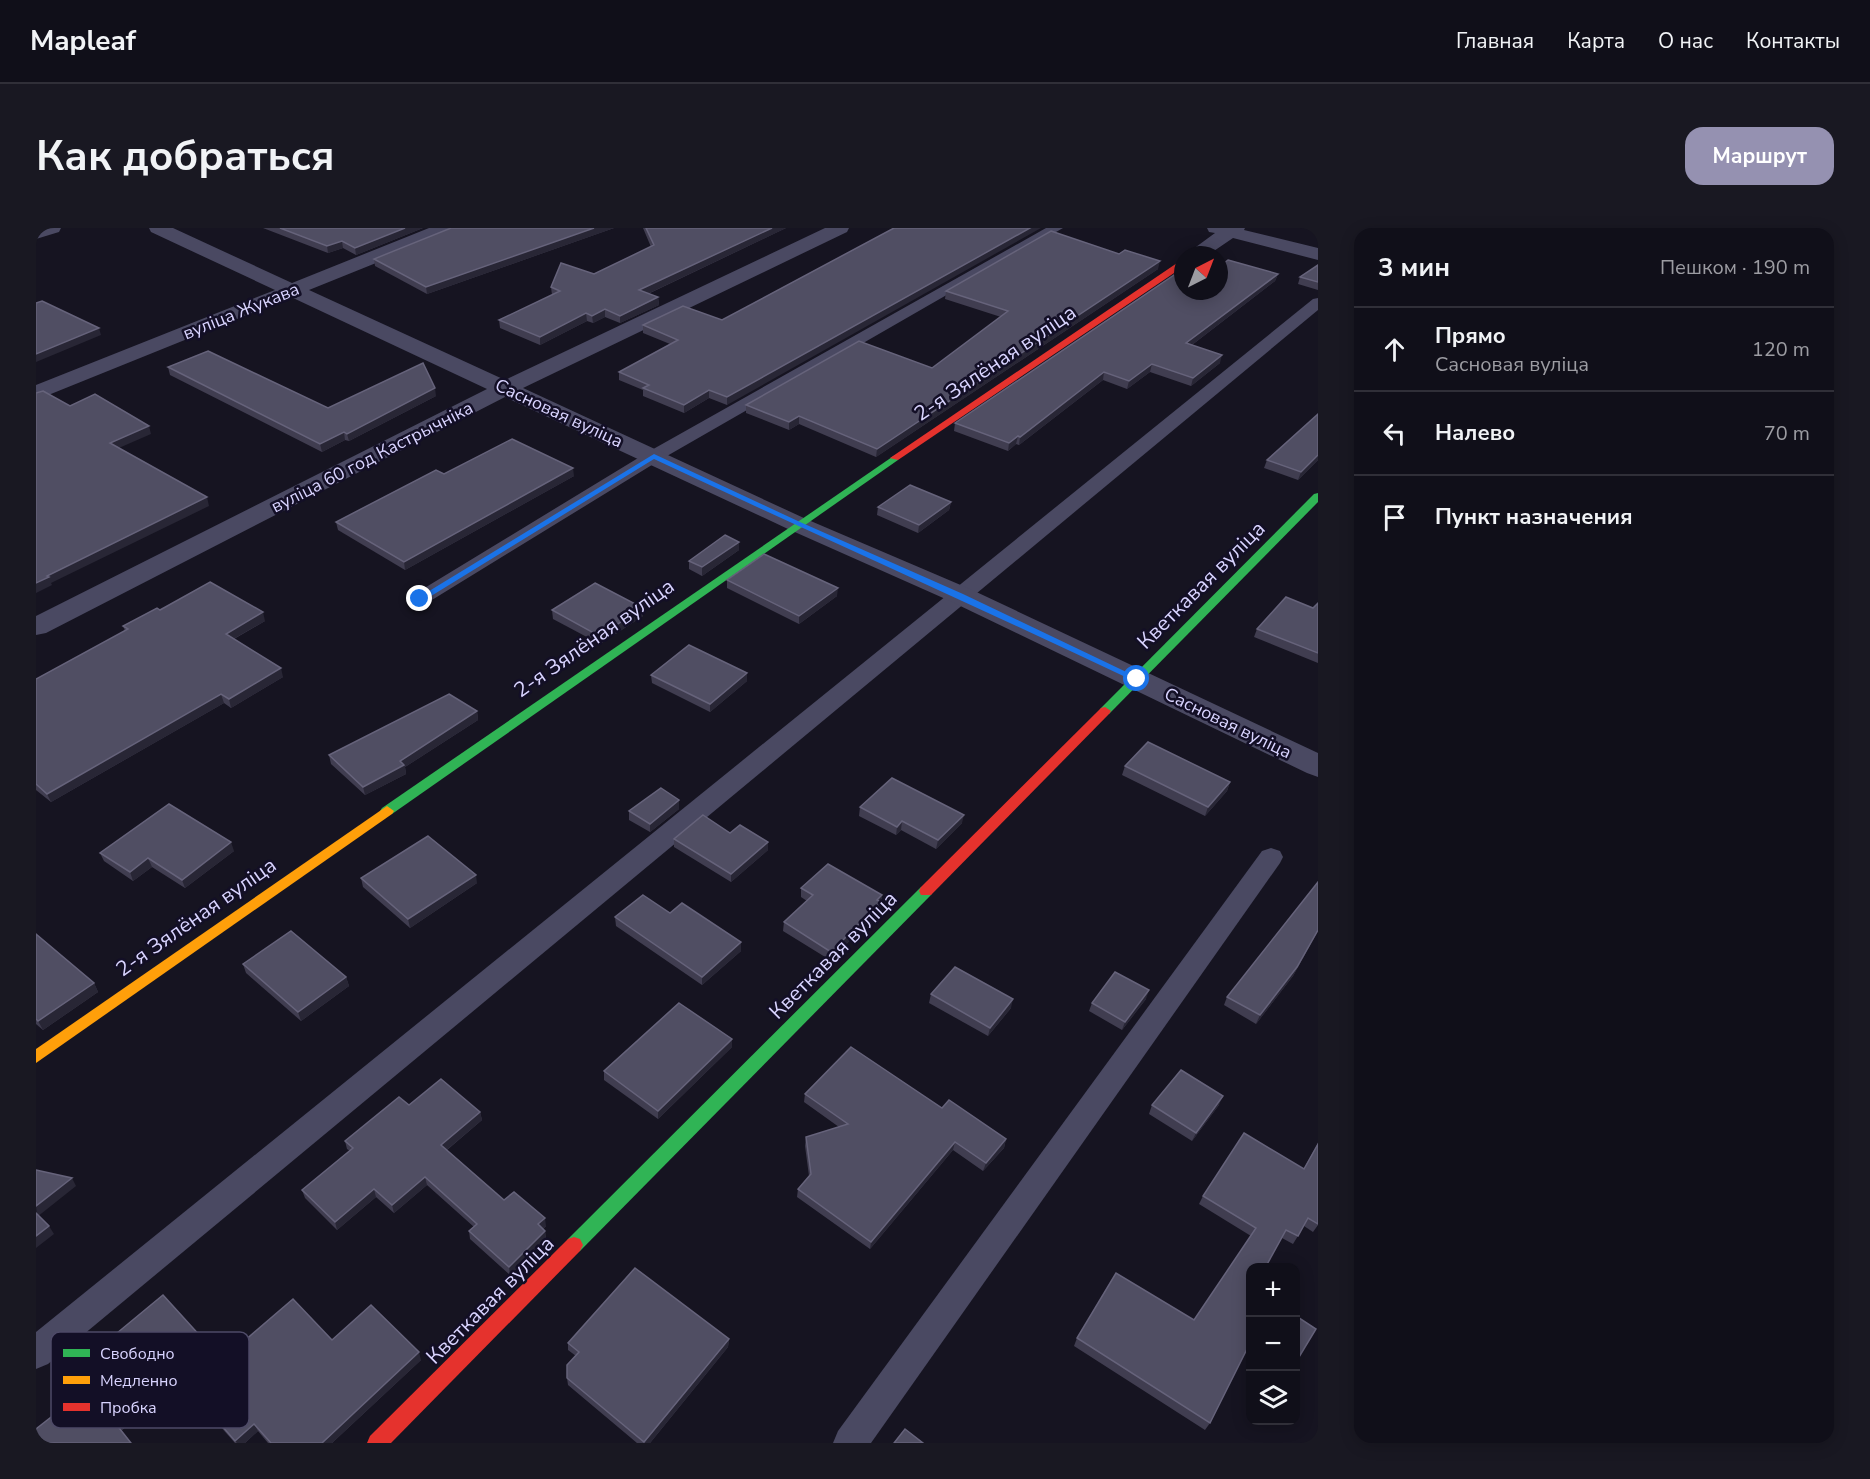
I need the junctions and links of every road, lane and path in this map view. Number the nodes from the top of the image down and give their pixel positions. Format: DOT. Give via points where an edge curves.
graph roads {
  1 [pos="52,228"];
  2 [pos="158,228"];
  3 [pos="446,228"];
  4 [pos="840,228"];
  5 [pos="1056,228"];
  6 [pos="1227,229"];
  7 [pos="36,233"];
  8 [pos="1207,246"];
  9 [pos="1318,254"];
  10 [pos="1174,269"];
  11 [pos="291,290"];
  12 [pos="1318,302"];
  13 [pos="506,388"];
  14 [pos="36,393"];
  15 [pos="654,456"];
  16 [pos="1318,496"];
  17 [pos="797,524"];
  18 [pos="960,595"];
  19 [pos="420,599"];
  20 [pos="36,627"];
  21 [pos="1137,679"];
  22 [pos="1318,766"];
  23 [pos="1271,857"];
  24 [pos="36,1057"];
  25 [pos="62,1332"];
  26 [pos="51,1341"];
  27 [pos="36,1353"];
  28 [pos="377,1443"];
  29 [pos="850,1443"];
  1 -- 7 [label="street"];
  2 -- 11 [label="street, Сасновая вуліца"];
  3 -- 11 [label="street, вуліца Жукава"];
  4 -- 13 [label="street, вуліца 60 год Кастрычніка"];
  5 -- 15 [label="lane"];
  6 -- 8 [label="street"];
  6 -- 9 [label="street"];
  10 -- 17 [label="street, 2-я Зялёная вуліца"];
  11 -- 13 [label="street, Сасновая вуліца"];
  11 -- 14 [label="street, вуліца Жукава"];
  12 -- 18 [label="lane"];
  13 -- 15 [label="street, Сасновая вуліца"];
  13 -- 20 [label="street, вуліца 60 год Кастрычніка"];
  15 -- 17 [label="street, Сасновая вуліца"];
  15 -- 19 [label="lane"];
  16 -- 21 [label="street, Кветкавая вуліца"];
  17 -- 18 [label="street, Сасновая вуліца"];
  17 -- 24 [label="street, 2-я Зялёная вуліца"];
  18 -- 21 [label="street, Сасновая вуліца"];
  18 -- 25 [label="lane"];
  21 -- 22 [label="street, Сасновая вуліца"];
  21 -- 28 [label="street, Кветкавая вуліца"];
  23 -- 29 [label="lane"];
  26 -- 27 [label="lane"];
}
